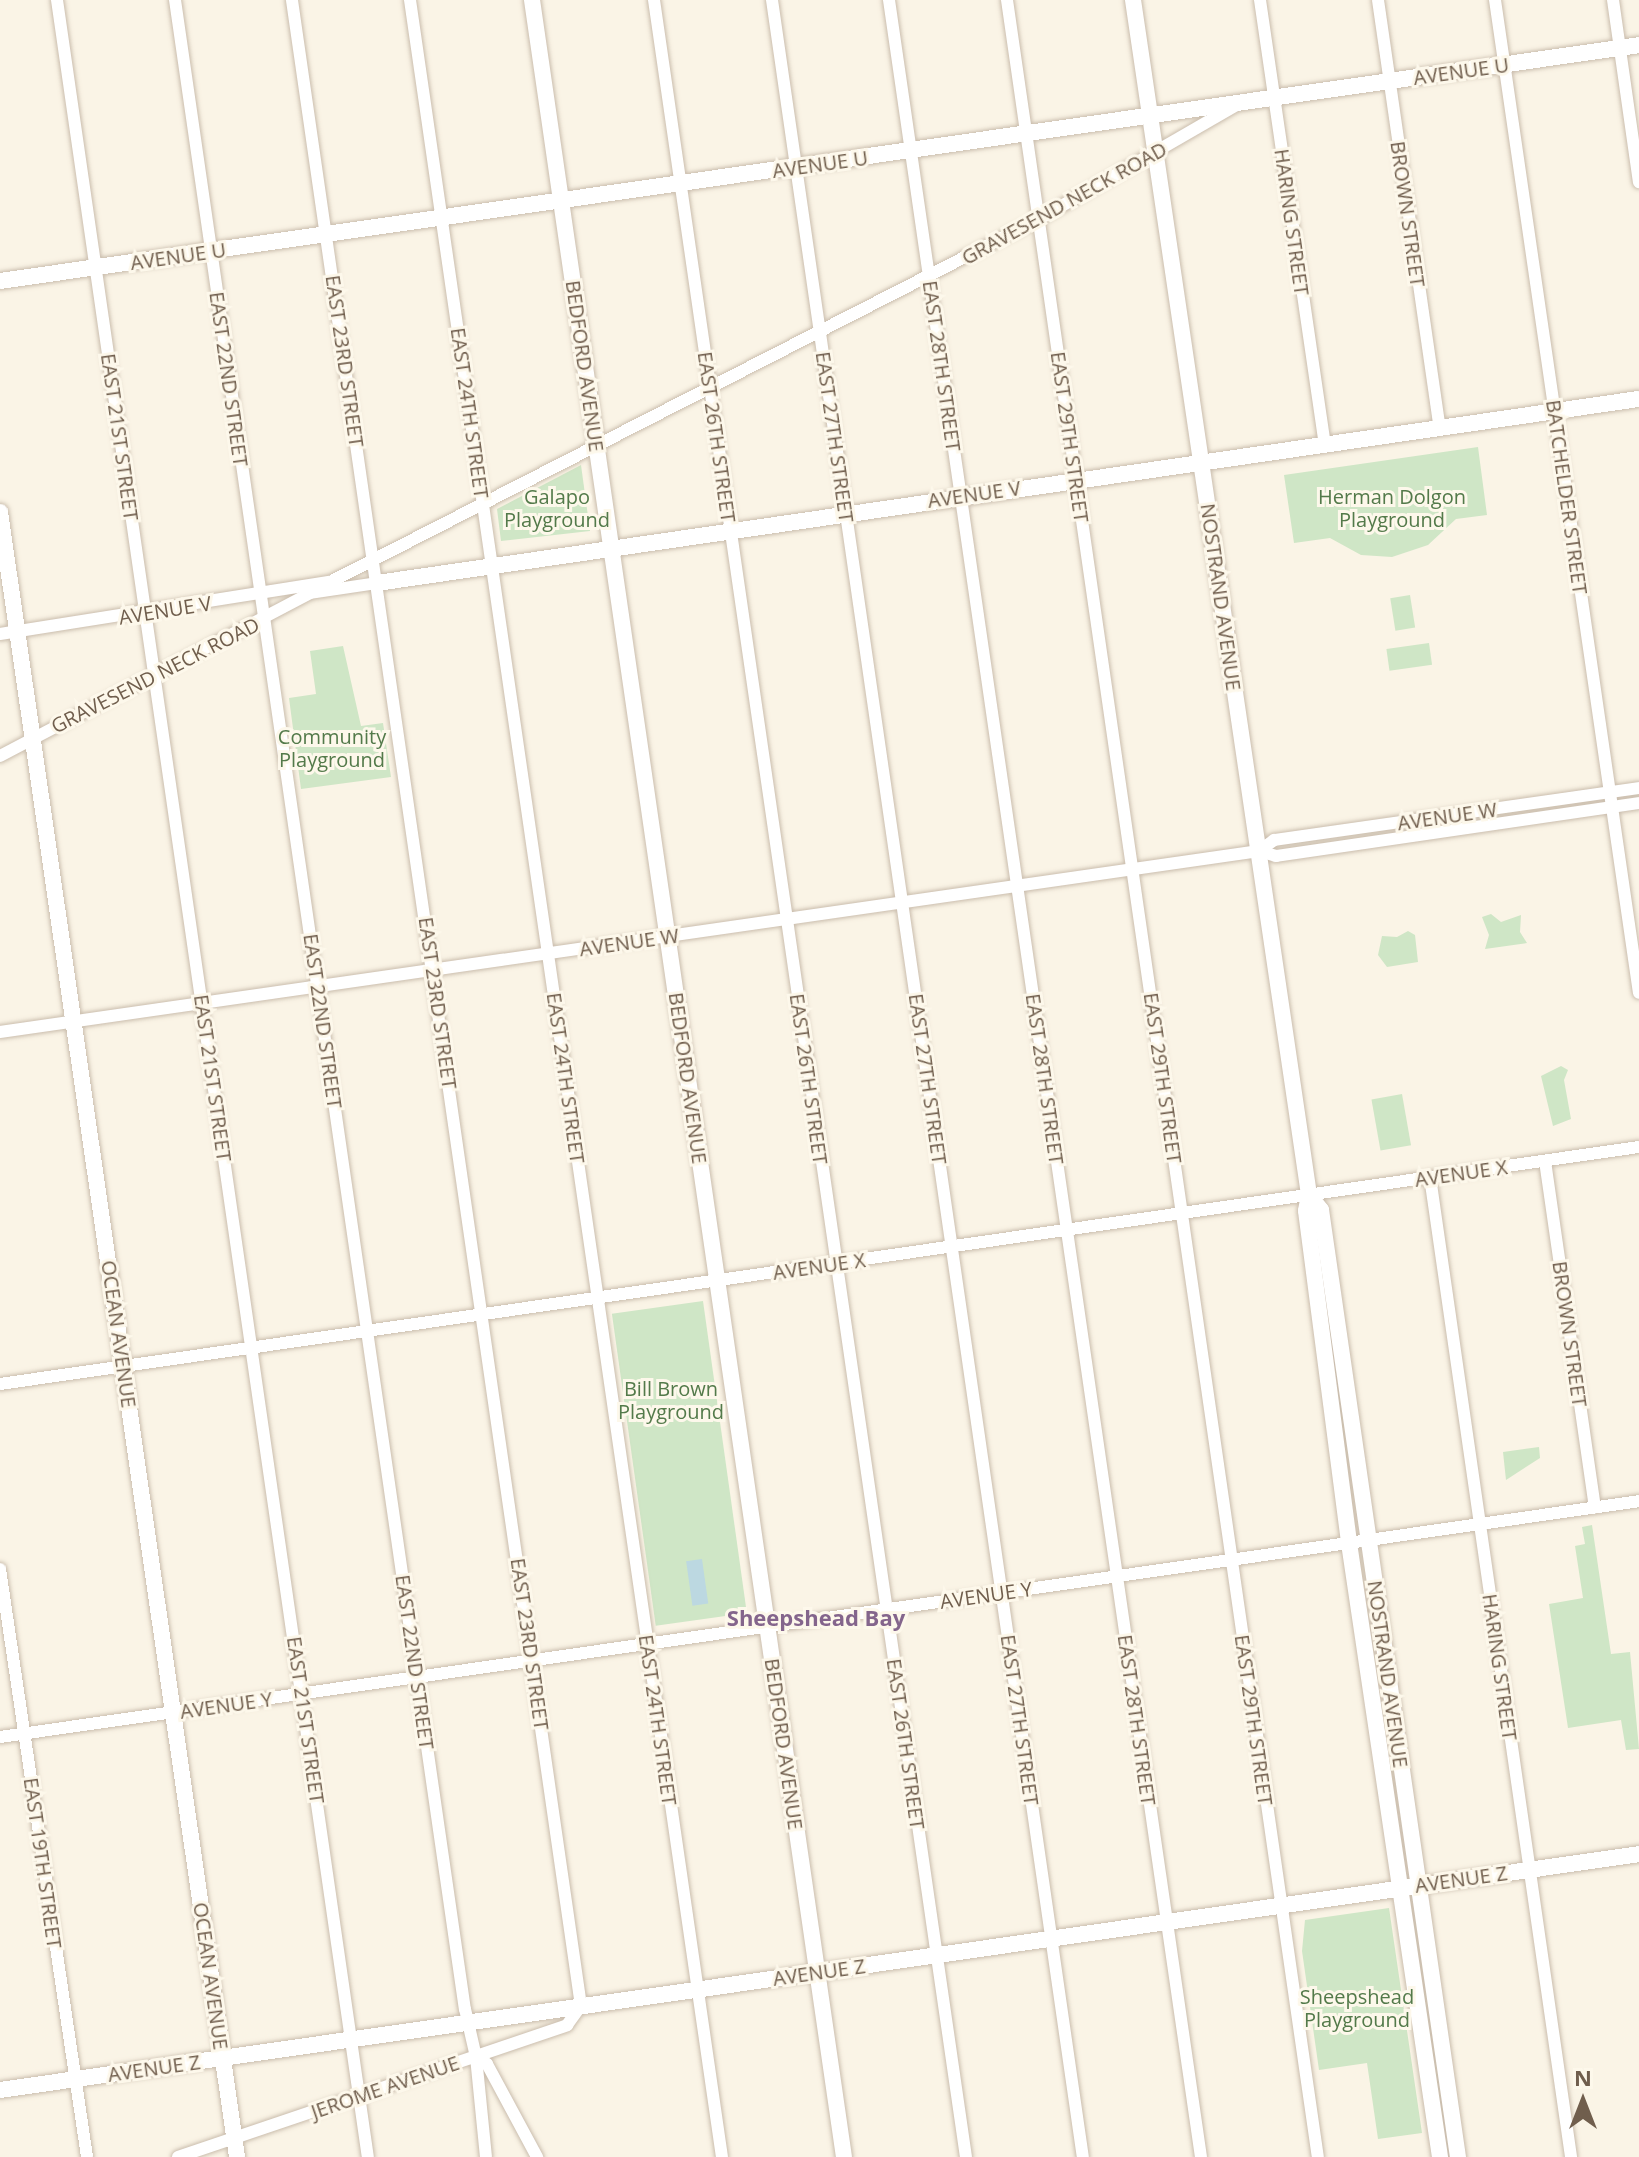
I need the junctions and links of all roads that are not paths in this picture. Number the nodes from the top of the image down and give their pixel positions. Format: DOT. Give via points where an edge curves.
graph roads {
  1 [pos="57,0"];
  2 [pos="175,0"];
  3 [pos="292,0"];
  4 [pos="410,0"];
  5 [pos="532,0"];
  6 [pos="654,0"];
  7 [pos="772,0"];
  8 [pos="889,0"];
  9 [pos="1007,0"];
  10 [pos="1133,0"];
  11 [pos="1260,0"];
  12 [pos="1378,0"];
  13 [pos="1495,0"];
  14 [pos="1613,0"];
  15 [pos="1639,45"];
  16 [pos="1620,48"];
  17 [pos="1504,65"];
  18 [pos="1389,81"];
  19 [pos="1274,98"];
  20 [pos="1240,102"];
  21 [pos="1150,115"];
  22 [pos="1026,134"];
  23 [pos="911,151"];
  24 [pos="1156,153"];
  25 [pos="796,168"];
  26 [pos="1639,182"];
  27 [pos="681,184"];
  28 [pos="561,201"];
  29 [pos="441,218"];
  30 [pos="1039,219"];
  31 [pos="326,235"];
  32 [pos="211,251"];
  33 [pos="96,268"];
  34 [pos="929,276"];
  35 [pos="0,281"];
  36 [pos="820,332"];
  37 [pos="710,388"];
  38 [pos="1639,399"];
  39 [pos="1554,412"];
  40 [pos="1440,428"];
  41 [pos="1325,445"];
  42 [pos="596,446"];
  43 [pos="1201,462"];
  44 [pos="1077,479"];
  45 [pos="961,496"];
  46 [pos="484,503"];
  47 [pos="0,512"];
  48 [pos="846,513"];
  49 [pos="731,529"];
  50 [pos="611,546"];
  51 [pos="374,560"];
  52 [pos="492,566"];
  53 [pos="330,582"];
  54 [pos="377,583"];
  55 [pos="310,593"];
  56 [pos="260,594"];
  57 [pos="146,614"];
  58 [pos="264,618"];
  59 [pos="17,631"];
  60 [pos="0,634"];
  61 [pos="155,673"];
  62 [pos="33,738"];
  63 [pos="0,756"];
  64 [pos="1639,788"];
  65 [pos="1609,793"];
  66 [pos="1639,803"];
  67 [pos="1611,807"];
  68 [pos="1259,851"];
  69 [pos="1133,869"];
  70 [pos="1018,886"];
  71 [pos="903,902"];
  72 [pos="787,919"];
  73 [pos="668,936"];
  74 [pos="548,954"];
  75 [pos="433,970"];
  76 [pos="318,987"];
  77 [pos="1639,993"];
  78 [pos="202,1004"];
  79 [pos="74,1021"];
  80 [pos="0,1032"];
  81 [pos="1639,1147"];
  82 [pos="1545,1161"];
  83 [pos="1430,1177"];
  84 [pos="1309,1195"];
  85 [pos="1182,1213"];
  86 [pos="1067,1230"];
  87 [pos="951,1247"];
  88 [pos="835,1263"];
  89 [pos="717,1281"];
  90 [pos="597,1298"];
  91 [pos="482,1315"];
  92 [pos="367,1331"];
  93 [pos="252,1348"];
  94 [pos="123,1367"];
  95 [pos="0,1384"];
  96 [pos="1639,1501"];
  97 [pos="1595,1507"];
  98 [pos="1480,1524"];
  99 [pos="1369,1540"];
  100 [pos="1349,1543"];
  101 [pos="1231,1560"];
  102 [pos="0,1569"];
  103 [pos="1116,1577"];
  104 [pos="1002,1593"];
  105 [pos="887,1610"];
  106 [pos="767,1627"];
  107 [pos="647,1644"];
  108 [pos="532,1661"];
  109 [pos="417,1677"];
  110 [pos="302,1694"];
  111 [pos="173,1712"];
  112 [pos="24,1734"];
  113 [pos="0,1737"];
  114 [pos="1639,1854"];
  115 [pos="1529,1870"];
  116 [pos="1410,1886"];
  117 [pos="1281,1905"];
  118 [pos="1166,1922"];
  119 [pos="1051,1938"];
  120 [pos="936,1954"];
  121 [pos="816,1972"];
  122 [pos="697,1989"];
  123 [pos="581,2006"];
  124 [pos="467,2022"];
  125 [pos="352,2039"];
  126 [pos="476,2057"];
  127 [pos="223,2058"];
  128 [pos="75,2079"];
  129 [pos="0,2090"];
  130 [pos="359,2096"];
  131 [pos="234,2138"];
  132 [pos="87,2157"];
  133 [pos="178,2157"];
  134 [pos="237,2157"];
  135 [pos="368,2157"];
  136 [pos="486,2157"];
  137 [pos="537,2157"];
  138 [pos="722,2157"];
  139 [pos="844,2157"];
  140 [pos="966,2157"];
  141 [pos="1083,2157"];
  142 [pos="1201,2157"];
  143 [pos="1318,2157"];
  144 [pos="1440,2157"];
  145 [pos="1458,2157"];
  146 [pos="1571,2157"];
  1 -- 33 [label="street, EAST 21ST STREET"];
  2 -- 32 [label="street, EAST 22ND STREET"];
  3 -- 31 [label="street, EAST 23RD STREET"];
  4 -- 29 [label="street, EAST 24TH STREET"];
  5 -- 28 [label="main road, BEDFORD AVENUE"];
  6 -- 27 [label="street, EAST 26TH STREET"];
  7 -- 25 [label="street, EAST 27TH STREET"];
  8 -- 23 [label="street, EAST 28TH STREET"];
  9 -- 22 [label="street, EAST 29TH STREET"];
  10 -- 21 [label="main road, NOSTRAND AVENUE"];
  11 -- 19 [label="street, HARING STREET"];
  12 -- 18 [label="street, BROWN STREET"];
  13 -- 17 [label="street, BATCHELDER STREET"];
  14 -- 16 [label="street"];
  15 -- 16 [label="main road, AVENUE U"];
  16 -- 17 [label="main road, AVENUE U"];
  16 -- 26 [label="street"];
  17 -- 18 [label="main road, AVENUE U"];
  17 -- 39 [label="street, BATCHELDER STREET"];
  18 -- 19 [label="main road, AVENUE U"];
  18 -- 40 [label="street, BROWN STREET"];
  19 -- 20 [label="main road, AVENUE U"];
  19 -- 41 [label="street, HARING STREET"];
  20 -- 21 [label="main road, AVENUE U"];
  20 -- 24 [label="street, GRAVESEND NECK ROAD"];
  21 -- 22 [label="main road, AVENUE U"];
  21 -- 24 [label="main road, NOSTRAND AVENUE"];
  22 -- 23 [label="main road, AVENUE U"];
  22 -- 30 [label="street, EAST 29TH STREET"];
  23 -- 25 [label="main road, AVENUE U"];
  23 -- 34 [label="street, EAST 28TH STREET"];
  24 -- 30 [label="street, GRAVESEND NECK ROAD"];
  24 -- 43 [label="main road, NOSTRAND AVENUE"];
  25 -- 27 [label="main road, AVENUE U"];
  25 -- 36 [label="street, EAST 27TH STREET"];
  27 -- 28 [label="main road, AVENUE U"];
  27 -- 37 [label="street, EAST 26TH STREET"];
  28 -- 29 [label="main road, AVENUE U"];
  28 -- 42 [label="main road, BEDFORD AVENUE"];
  29 -- 31 [label="main road, AVENUE U"];
  29 -- 46 [label="street, EAST 24TH STREET"];
  30 -- 34 [label="street, GRAVESEND NECK ROAD"];
  30 -- 44 [label="street, EAST 29TH STREET"];
  31 -- 32 [label="main road, AVENUE U"];
  31 -- 51 [label="street, EAST 23RD STREET"];
  32 -- 33 [label="main road, AVENUE U"];
  32 -- 56 [label="street, EAST 22ND STREET"];
  33 -- 35 [label="main road, AVENUE U"];
  33 -- 57 [label="street, EAST 21ST STREET"];
  34 -- 36 [label="street, GRAVESEND NECK ROAD"];
  34 -- 45 [label="street, EAST 28TH STREET"];
  36 -- 37 [label="street, GRAVESEND NECK ROAD"];
  36 -- 48 [label="street, EAST 27TH STREET"];
  37 -- 42 [label="street, GRAVESEND NECK ROAD"];
  37 -- 49 [label="street, EAST 26TH STREET"];
  38 -- 39 [label="main road, AVENUE V"];
  39 -- 40 [label="main road, AVENUE V"];
  39 -- 65 [label="street, BATCHELDER STREET"];
  40 -- 41 [label="main road, AVENUE V"];
  41 -- 43 [label="main road, AVENUE V"];
  42 -- 46 [label="street, GRAVESEND NECK ROAD"];
  42 -- 50 [label="main road, BEDFORD AVENUE"];
  43 -- 44 [label="main road, AVENUE V"];
  43 -- 68 [label="main road, NOSTRAND AVENUE"];
  44 -- 45 [label="main road, AVENUE V"];
  44 -- 69 [label="street, EAST 29TH STREET"];
  45 -- 48 [label="main road, AVENUE V"];
  45 -- 70 [label="street, EAST 28TH STREET"];
  46 -- 51 [label="street, GRAVESEND NECK ROAD"];
  46 -- 52 [label="street, EAST 24TH STREET"];
  47 -- 59 [label="main road, OCEAN AVENUE"];
  48 -- 49 [label="main road, AVENUE V"];
  48 -- 71 [label="street, EAST 27TH STREET"];
  49 -- 50 [label="main road, AVENUE V"];
  49 -- 72 [label="street, EAST 26TH STREET"];
  50 -- 52 [label="main road, AVENUE V"];
  50 -- 73 [label="main road, BEDFORD AVENUE"];
  51 -- 53 [label="street, GRAVESEND NECK ROAD"];
  51 -- 54 [label="street, EAST 23RD STREET"];
  52 -- 54 [label="main road, AVENUE V"];
  52 -- 74 [label="street, EAST 24TH STREET"];
  53 -- 56 [label="street, AVENUE V"];
  54 -- 55 [label="street, AVENUE V"];
  54 -- 75 [label="street, EAST 23RD STREET"];
  55 -- 58 [label="street, GRAVESEND NECK ROAD"];
  56 -- 57 [label="street, AVENUE V"];
  56 -- 58 [label="street, EAST 22ND STREET"];
  57 -- 59 [label="street, AVENUE V"];
  57 -- 61 [label="street, EAST 21ST STREET"];
  58 -- 61 [label="street, GRAVESEND NECK ROAD"];
  58 -- 76 [label="street, EAST 22ND STREET"];
  59 -- 60 [label="street, AVENUE V"];
  59 -- 62 [label="main road, OCEAN AVENUE"];
  61 -- 62 [label="street, GRAVESEND NECK ROAD"];
  61 -- 78 [label="street, EAST 21ST STREET"];
  62 -- 63 [label="street, GRAVESEND NECK ROAD"];
  62 -- 79 [label="main road, OCEAN AVENUE"];
  64 -- 65 [label="street, AVENUE W"];
  65 -- 67 [label="street, BATCHELDER STREET"];
  65 -- 68 [label="street, AVENUE W" via="1274,840"];
  66 -- 67 [label="street, AVENUE W"];
  67 -- 68 [label="street, AVENUE W" via="1276,856"];
  67 -- 77 [label="street, BATCHELDER STREET"];
  68 -- 69 [label="street, AVENUE W"];
  68 -- 84 [label="main road, NOSTRAND AVENUE"];
  69 -- 70 [label="street, AVENUE W"];
  69 -- 85 [label="street, EAST 29TH STREET"];
  70 -- 71 [label="street, AVENUE W"];
  70 -- 86 [label="street, EAST 28TH STREET"];
  71 -- 72 [label="street, AVENUE W"];
  71 -- 87 [label="street, EAST 27TH STREET"];
  72 -- 73 [label="street, AVENUE W"];
  72 -- 88 [label="street, EAST 26TH STREET"];
  73 -- 74 [label="street, AVENUE W"];
  73 -- 89 [label="main road, BEDFORD AVENUE"];
  74 -- 75 [label="street, AVENUE W"];
  74 -- 90 [label="street, EAST 24TH STREET"];
  75 -- 76 [label="street, AVENUE W"];
  75 -- 91 [label="street, EAST 23RD STREET"];
  76 -- 78 [label="street, AVENUE W"];
  76 -- 92 [label="street, EAST 22ND STREET"];
  78 -- 79 [label="street, AVENUE W"];
  78 -- 93 [label="street, EAST 21ST STREET"];
  79 -- 80 [label="street, AVENUE W"];
  79 -- 94 [label="main road, OCEAN AVENUE"];
  81 -- 82 [label="street, AVENUE X"];
  82 -- 83 [label="street, AVENUE X"];
  82 -- 97 [label="street, BROWN STREET"];
  83 -- 84 [label="street, AVENUE X"];
  83 -- 98 [label="street, HARING STREET"];
  84 -- 85 [label="street, AVENUE X"];
  84 -- 99 [label="main road, NOSTRAND AVENUE" via="1321,1210"];
  84 -- 100 [label="main road, NOSTRAND AVENUE" via="1306,1211"];
  85 -- 86 [label="street, AVENUE X"];
  85 -- 101 [label="street, EAST 29TH STREET"];
  86 -- 87 [label="street, AVENUE X"];
  86 -- 103 [label="street, EAST 28TH STREET"];
  87 -- 88 [label="street, AVENUE X"];
  87 -- 104 [label="street, EAST 27TH STREET"];
  88 -- 89 [label="street, AVENUE X"];
  88 -- 105 [label="street, EAST 26TH STREET"];
  89 -- 90 [label="street, AVENUE X"];
  89 -- 106 [label="main road, BEDFORD AVENUE"];
  90 -- 91 [label="street, AVENUE X"];
  90 -- 107 [label="street, EAST 24TH STREET"];
  91 -- 92 [label="street, AVENUE X"];
  91 -- 108 [label="street, EAST 23RD STREET"];
  92 -- 93 [label="street, AVENUE X"];
  92 -- 109 [label="street, EAST 22ND STREET"];
  93 -- 94 [label="street, AVENUE X"];
  93 -- 110 [label="street, EAST 21ST STREET"];
  94 -- 95 [label="street, AVENUE X"];
  94 -- 111 [label="main road, OCEAN AVENUE"];
  96 -- 97 [label="street, AVENUE Y"];
  97 -- 98 [label="street, AVENUE Y"];
  98 -- 99 [label="street, AVENUE Y"];
  98 -- 115 [label="street, HARING STREET"];
  99 -- 100 [label="street, AVENUE Y"];
  99 -- 116 [label="main road, NOSTRAND AVENUE"];
  100 -- 101 [label="street, AVENUE Y"];
  100 -- 116 [label="main road, NOSTRAND AVENUE"];
  101 -- 103 [label="street, AVENUE Y"];
  101 -- 117 [label="street, EAST 29TH STREET"];
  102 -- 112 [label="street, EAST 19TH STREET"];
  103 -- 104 [label="street, AVENUE Y"];
  103 -- 118 [label="street, EAST 28TH STREET"];
  104 -- 105 [label="street, AVENUE Y"];
  104 -- 119 [label="street, EAST 27TH STREET"];
  105 -- 106 [label="street, AVENUE Y"];
  105 -- 120 [label="street, EAST 26TH STREET"];
  106 -- 107 [label="street, AVENUE Y"];
  106 -- 121 [label="main road, BEDFORD AVENUE"];
  107 -- 108 [label="street, AVENUE Y"];
  107 -- 122 [label="street, EAST 24TH STREET"];
  108 -- 109 [label="street, AVENUE Y"];
  108 -- 123 [label="street, EAST 23RD STREET"];
  109 -- 110 [label="street, AVENUE Y"];
  109 -- 124 [label="street, EAST 22ND STREET"];
  110 -- 111 [label="street, AVENUE Y"];
  110 -- 125 [label="street, EAST 21ST STREET"];
  111 -- 112 [label="street, AVENUE Y"];
  111 -- 127 [label="main road, OCEAN AVENUE"];
  112 -- 113 [label="street, AVENUE Y"];
  112 -- 128 [label="street, EAST 19TH STREET"];
  114 -- 115 [label="main road, AVENUE Z"];
  115 -- 116 [label="main road, AVENUE Z"];
  115 -- 146 [label="street, HARING STREET"];
  116 -- 117 [label="main road, AVENUE Z"];
  116 -- 144 [label="main road, NOSTRAND AVENUE"];
  116 -- 145 [label="main road, NOSTRAND AVENUE"];
  117 -- 118 [label="main road, AVENUE Z"];
  117 -- 143 [label="street, EAST 29TH STREET"];
  118 -- 119 [label="main road, AVENUE Z"];
  118 -- 142 [label="street, EAST 28TH STREET"];
  119 -- 120 [label="main road, AVENUE Z"];
  119 -- 141 [label="street, EAST 27TH STREET"];
  120 -- 121 [label="main road, AVENUE Z"];
  120 -- 140 [label="street, EAST 26TH STREET"];
  121 -- 122 [label="main road, AVENUE Z"];
  121 -- 139 [label="main road, BEDFORD AVENUE"];
  122 -- 123 [label="main road, AVENUE Z"];
  122 -- 138 [label="street, EAST 24TH STREET"];
  123 -- 124 [label="main road, AVENUE Z"];
  123 -- 126 [label="street, JEROME AVENUE" via="567,2025"];
  124 -- 125 [label="main road, AVENUE Z"];
  124 -- 126 [label="street, EAST 22ND STREET"];
  125 -- 127 [label="main road, AVENUE Z"];
  125 -- 130 [label="street, EAST 21ST STREET"];
  126 -- 130 [label="street, JEROME AVENUE"];
  126 -- 136 [label="street"];
  126 -- 137 [label="street" via="487,2064"];
  127 -- 128 [label="main road, AVENUE Z"];
  127 -- 131 [label="main road, OCEAN AVENUE"];
  128 -- 129 [label="main road, AVENUE Z"];
  128 -- 132 [label="street, EAST 19TH STREET"];
  130 -- 131 [label="street, JEROME AVENUE"];
  130 -- 135 [label="street, EAST 21ST STREET"];
  131 -- 133 [label="street, JEROME AVENUE"];
  131 -- 134 [label="main road, OCEAN AVENUE"];
}
